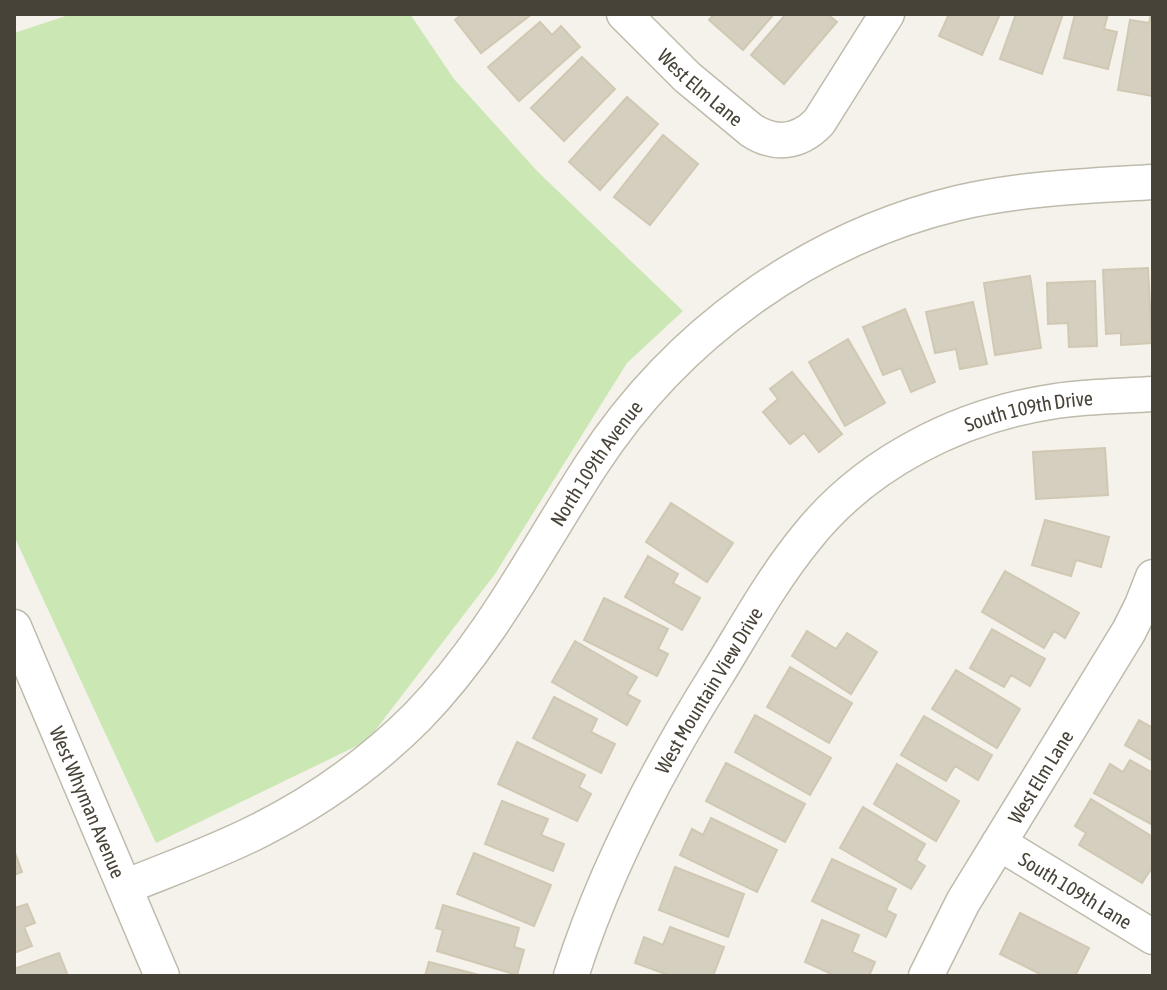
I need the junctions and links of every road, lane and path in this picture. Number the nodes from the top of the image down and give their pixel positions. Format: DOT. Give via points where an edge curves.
graph roads {
  1 [pos="624,14"];
  2 [pos="887,14"];
  3 [pos="1153,182"];
  4 [pos="1153,394"];
  5 [pos="910,451"];
  6 [pos="1153,577"];
  7 [pos="14,627"];
  8 [pos="999,843"];
  9 [pos="125,887"];
  10 [pos="1153,937"];
  11 [pos="162,976"];
  12 [pos="571,976"];
  13 [pos="926,976"];
  1 -- 2 [label="street, West Elm Lane" via="687,77 751,130 774,141 799,138 819,122"];
  3 -- 9 [label="street, North 109th Avenue" via="1034,190 920,214 838,247 755,295 683,354 625,418 489,630 415,718 350,774 277,821"];
  4 -- 5 [label="street, South 109th Drive" via="1027,407 967,424"];
  5 -- 12 [label="street, West Mountain View Drive" via="829,512 768,589 654,780 604,887"];
  6 -- 8 [label="street, West Elm Lane" via="1129,631"];
  7 -- 9 [label="street, West Whyman Avenue"];
  8 -- 10 [label="street, South 109th Lane"];
  8 -- 13 [label="street, West Elm Lane"];
  9 -- 11 [label="street, West Whyman Avenue"];
}
